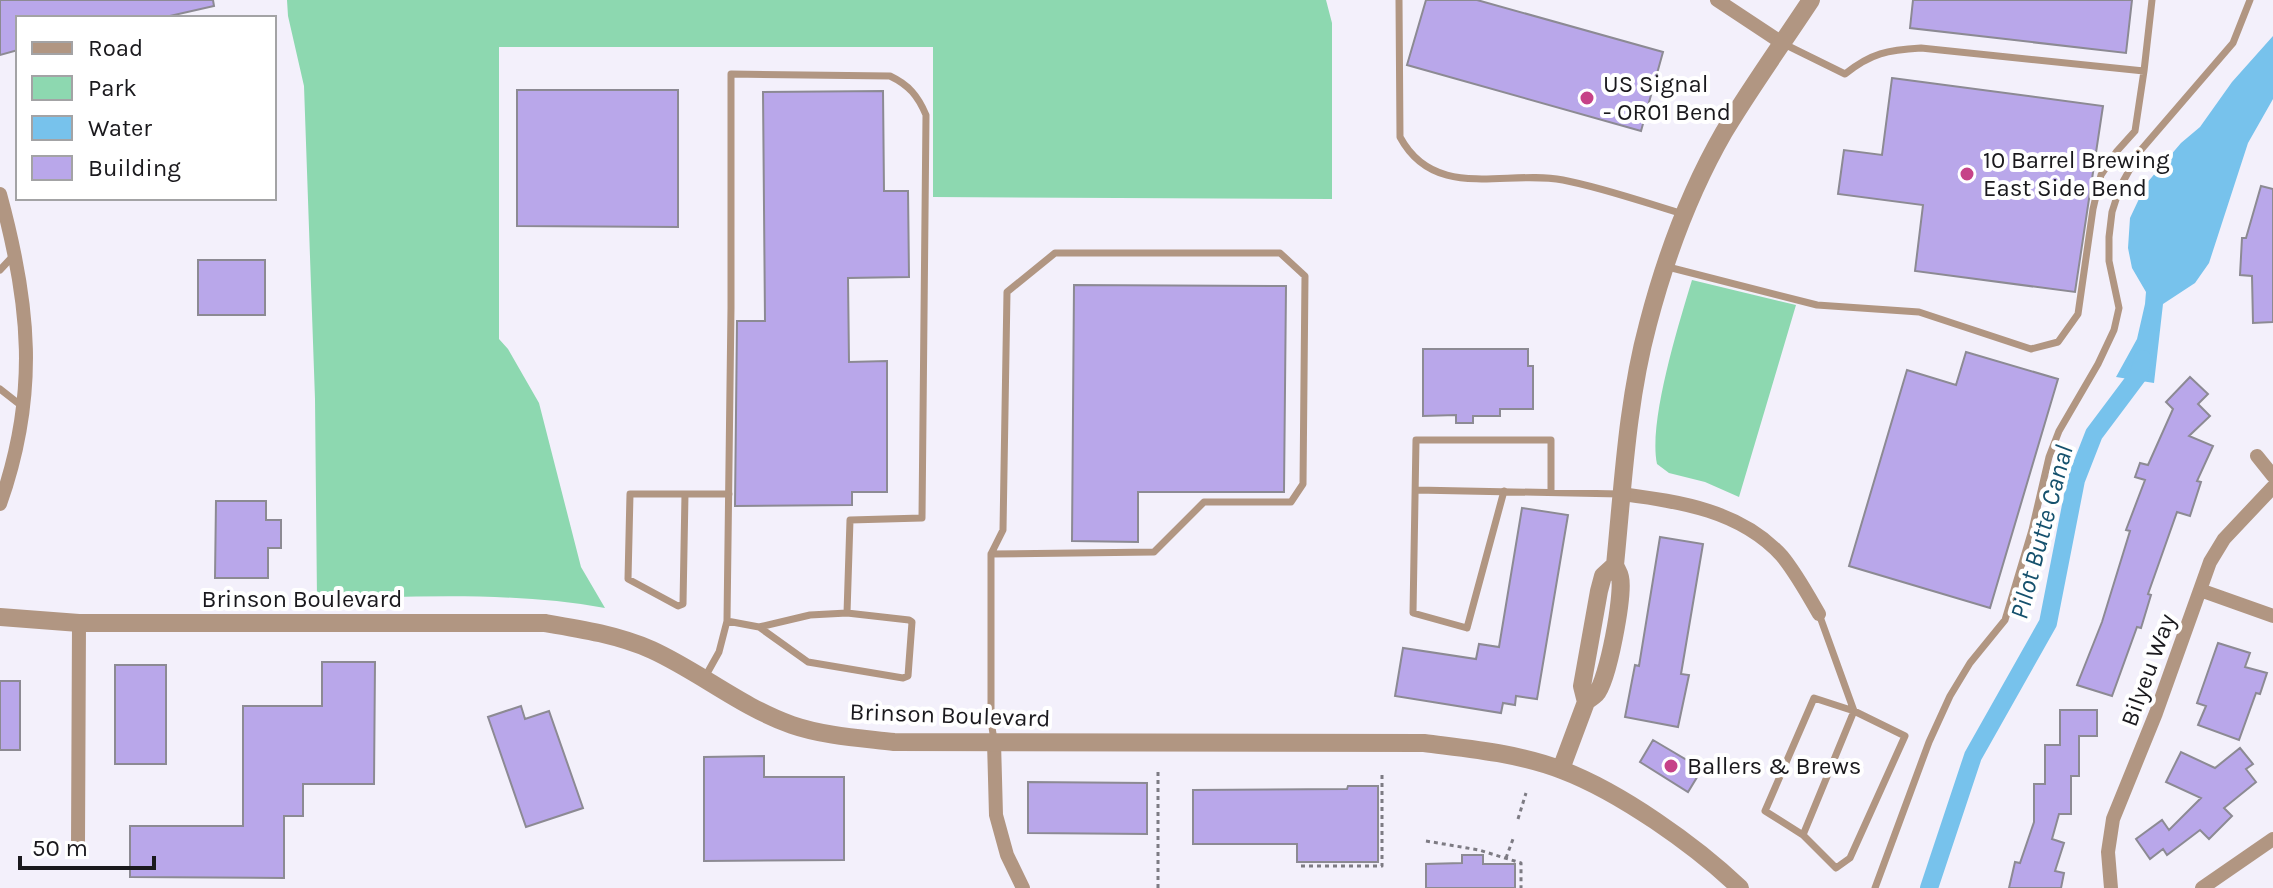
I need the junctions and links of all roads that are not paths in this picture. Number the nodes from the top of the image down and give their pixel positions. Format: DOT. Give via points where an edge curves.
graph roads {
  1 [pos="1399,0"];
  2 [pos="1717,0"];
  3 [pos="1811,0"];
  4 [pos="2152,0"];
  5 [pos="2250,0"];
  6 [pos="1782,43"];
  7 [pos="2144,71"];
  8 [pos="0,195"];
  9 [pos="1685,214"];
  10 [pos="14,255"];
  11 [pos="1666,267"];
  12 [pos="0,270"];
  13 [pos="0,389"];
  14 [pos="23,407"];
  15 [pos="2257,456"];
  16 [pos="2273,476"];
  17 [pos="2273,487"];
  18 [pos="1416,490"];
  19 [pos="1504,491"];
  20 [pos="1551,492"];
  21 [pos="685,494"];
  22 [pos="729,494"];
  23 [pos="1622,494"];
  24 [pos="0,504"];
  25 [pos="991,554"];
  26 [pos="2200,590"];
  27 [pos="847,613"];
  28 [pos="1819,614"];
  29 [pos="2273,616"];
  30 [pos="0,617"];
  31 [pos="727,621"];
  32 [pos="79,623"];
  33 [pos="759,627"];
  34 [pos="703,679"];
  35 [pos="1854,711"];
  36 [pos="994,742"];
  37 [pos="1561,769"];
  38 [pos="1803,835"];
  39 [pos="2273,839"];
  40 [pos="78,846"];
  41 [pos="1023,888"];
  42 [pos="1740,888"];
  43 [pos="1875,888"];
  44 [pos="2111,888"];
  45 [pos="2202,888"];
  1 -- 9 [label="lane" via="1400,137 1409,154 1433,172 1463,178 1560,179"];
  2 -- 6 [label="street"];
  3 -- 6 [label="street"];
  4 -- 7 [label="lane"];
  5 -- 43 [label="lane" via="2233,43 2140,151 2120,187 2109,237 2119,308 2114,330 2049,457 2005,620 1950,696"];
  6 -- 7 [label="lane" via="1845,74 1866,58 1921,48"];
  6 -- 9 [label="street" via="1724,133"];
  7 -- 11 [label="lane" via="2135,131 2101,175 2078,314 2058,342 2031,349 1919,312 1817,305"];
  8 -- 10 [label="street"];
  9 -- 11 [label="street"];
  10 -- 12 [label="lane"];
  10 -- 14 [label="street" via="28,371"];
  11 -- 23 [label="street" via="1637,373"];
  13 -- 14 [label="lane"];
  14 -- 24 [label="street"];
  15 -- 16 [label="street"];
  17 -- 26 [label="street, Bilyeu Way" via="2224,539"];
  18 -- 19 [label="lane"];
  18 -- 19 [label="lane" via="1413,613 1467,628"];
  18 -- 20 [label="lane" via="1416,440 1551,440"];
  19 -- 20 [label="lane"];
  20 -- 23 [label="lane"];
  21 -- 21 [label="lane" via="630,494 628,579 678,606 683,604"];
  21 -- 22 [label="lane"];
  22 -- 27 [label="lane" via="731,74 890,76 917,95 926,115 922,518 850,520"];
  22 -- 31 [label="lane"];
  23 -- 28 [label="street" via="1684,502 1727,516 1782,557"];
  23 -- 37 [label="street" via="1615,629 1603,683 1586,702"];
  25 -- 25 [label="lane" via="1003,530 1007,292 1055,253 1280,253 1305,276 1303,484 1291,502 1204,502 1154,552"];
  25 -- 36 [label="lane"];
  26 -- 29 [label="street"];
  26 -- 44 [label="street, Bilyeu Way" via="2113,819 2108,852"];
  27 -- 33 [label="lane"];
  27 -- 33 [label="lane" via="912,622 908,676 808,662"];
  28 -- 35 [label="lane"];
  30 -- 32 [label="street, Brinson Boulevard"];
  31 -- 33 [label="lane"];
  31 -- 34 [label="lane" via="719,652"];
  32 -- 34 [label="street, Brinson Boulevard" via="545,623 651,650"];
  32 -- 40 [label="street"];
  34 -- 36 [label="street, Brinson Boulevard" via="755,709 833,735 894,742"];
  35 -- 38 [label="lane"];
  35 -- 38 [label="lane" via="1814,698 1765,811"];
  35 -- 38 [label="lane" via="1905,736 1850,858 1836,868"];
  36 -- 37 [label="street, Brinson Boulevard" via="1424,743 1488,751"];
  36 -- 41 [label="street" via="996,815"];
  37 -- 42 [label="street, Brinson Boulevard" via="1688,844"];
  39 -- 45 [label="street"];
}
